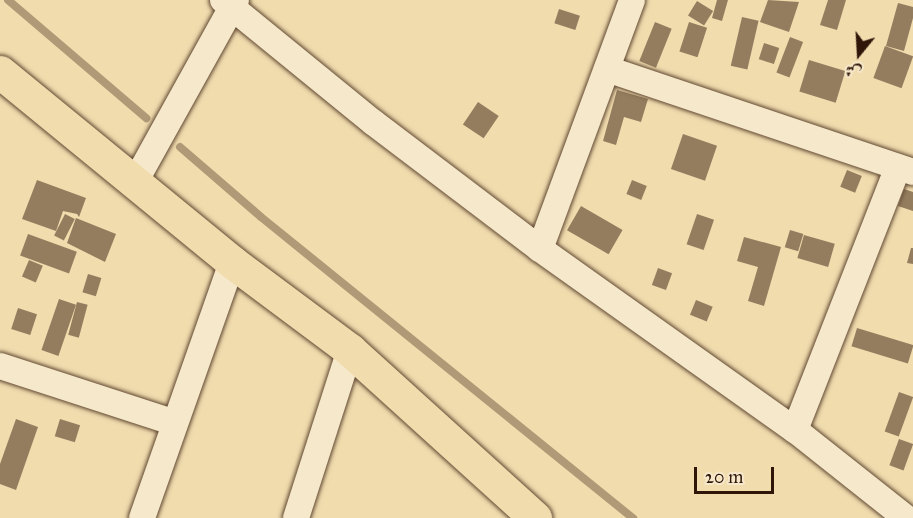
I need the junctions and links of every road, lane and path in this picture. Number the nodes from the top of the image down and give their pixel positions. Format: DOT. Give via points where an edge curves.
graph roads {
  1 [pos="632,0"];
  2 [pos="230,2"];
  3 [pos="607,69"];
  4 [pos="0,72"];
  5 [pos="905,169"];
  6 [pos="135,182"];
  7 [pos="540,249"];
  8 [pos="232,262"];
  9 [pos="350,350"];
  10 [pos="0,366"];
  11 [pos="175,423"];
  12 [pos="795,429"];
  13 [pos="528,516"];
  14 [pos="142,518"];
  15 [pos="296,518"];
  16 [pos="906,518"];
  1 -- 3 [label="street"];
  2 -- 6 [label="street"];
  2 -- 7 [label="street" via="374,123"];
  3 -- 5 [label="street"];
  3 -- 7 [label="street"];
  4 -- 6 [label="main road"];
  5 -- 12 [label="street"];
  6 -- 8 [label="main road"];
  7 -- 12 [label="street"];
  8 -- 9 [label="main road"];
  8 -- 11 [label="street"];
  9 -- 13 [label="main road"];
  9 -- 15 [label="street"];
  10 -- 11 [label="street"];
  11 -- 14 [label="street"];
  12 -- 16 [label="street"];
}
